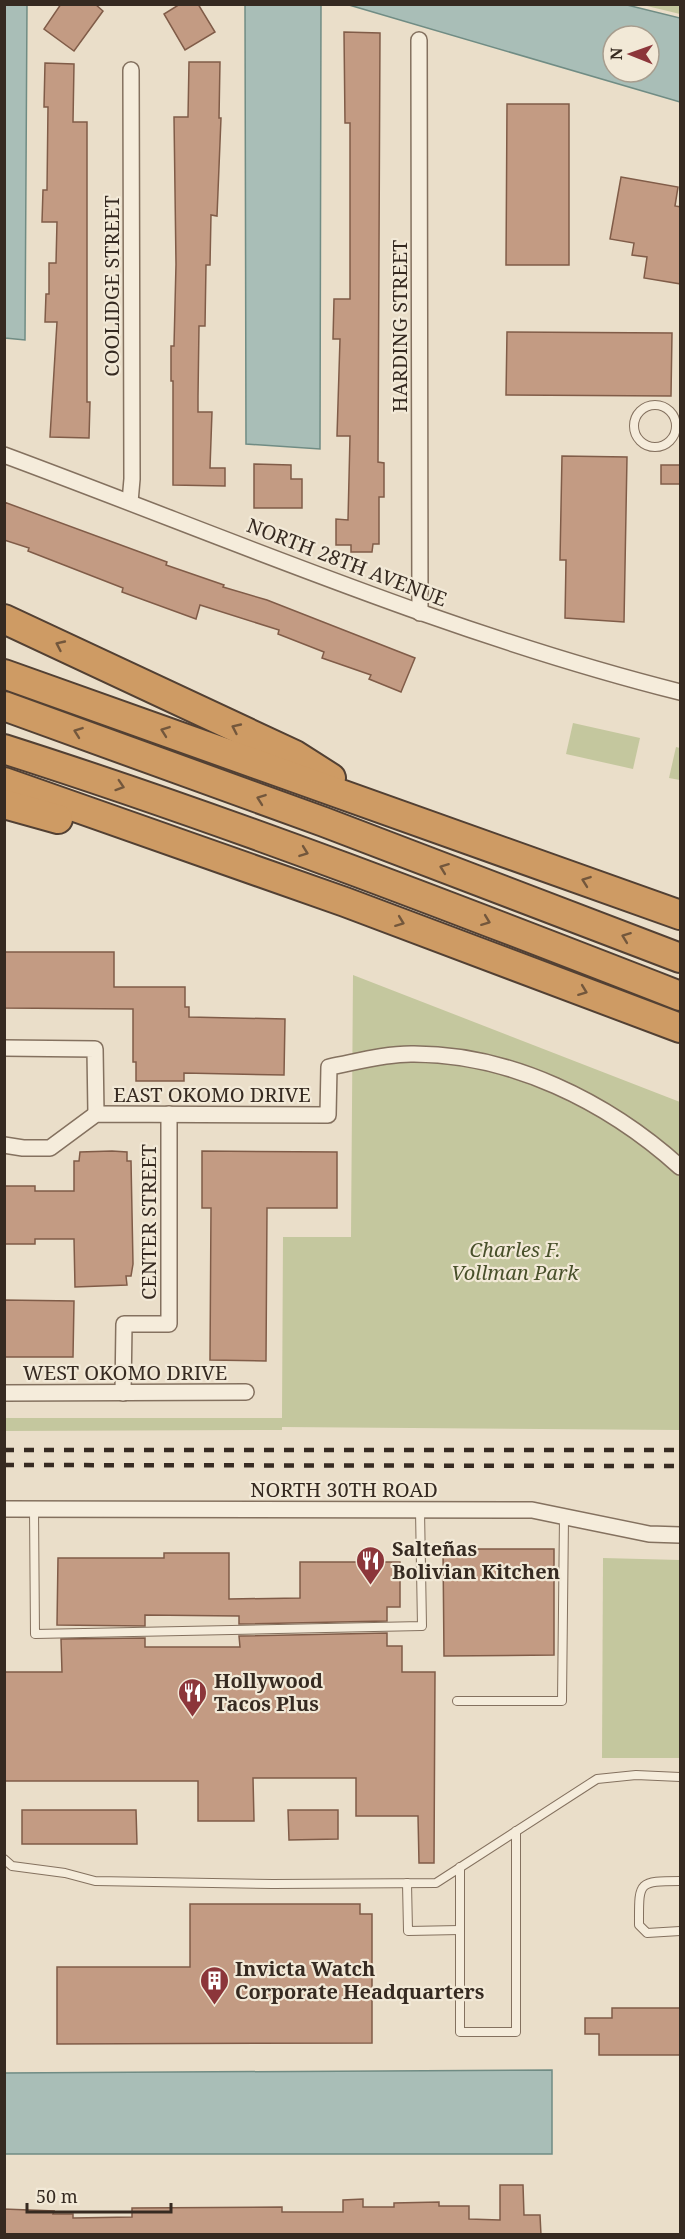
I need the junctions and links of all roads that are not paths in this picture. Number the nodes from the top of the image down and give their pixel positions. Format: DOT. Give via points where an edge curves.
graph roads {
  1 [pos="419,40"];
  2 [pos="131,70"];
  3 [pos="652,448"];
  4 [pos="4,455"];
  5 [pos="130,502"];
  6 [pos="420,613"];
  7 [pos="4,619"];
  8 [pos="4,674"];
  9 [pos="681,692"];
  10 [pos="4,706"];
  11 [pos="4,749"];
  12 [pos="4,782"];
  13 [pos="4,804"];
  14 [pos="379,807"];
  15 [pos="345,902"];
  16 [pos="681,915"];
  17 [pos="681,958"];
  18 [pos="681,996"];
  19 [pos="681,1028"];
  20 [pos="4,1048"];
  21 [pos="96,1114"];
  22 [pos="169,1114"];
  23 [pos="4,1145"];
  24 [pos="681,1167"];
  25 [pos="246,1392"];
  26 [pos="4,1393"];
  27 [pos="123,1393"];
  28 [pos="4,1509"];
  29 [pos="34,1509"];
  30 [pos="420,1510"];
  31 [pos="564,1516"];
  32 [pos="681,1535"];
  33 [pos="457,1701"];
  34 [pos="681,1776"];
  35 [pos="516,1831"];
  36 [pos="4,1859"];
  37 [pos="460,1867"];
  38 [pos="681,1881"];
  39 [pos="407,1882"];
  40 [pos="460,1930"];
  41 [pos="681,1931"];
  1 -- 6 [label="street, HARDING STREET"];
  2 -- 5 [label="street, COOLIDGE STREET"];
  3 -- 3 [label="lane" via="671,441 676,428 673,414 662,406 648,406 634,421 639,441"];
  4 -- 5 [label="street, NORTH 28TH AVENUE"];
  5 -- 6 [label="street, NORTH 28TH AVENUE"];
  6 -- 9 [label="street, NORTH 28TH AVENUE"];
  14 -- 7 [label="highway, one-way" via="295,755"];
  14 -- 8 [label="highway, one-way"];
  17 -- 10 [label="highway, one-way"];
  11 -- 18 [label="highway, one-way" via="151,796"];
  12 -- 15 [label="highway"];
  13 -- 15 [label="highway"];
  16 -- 14 [label="highway, one-way"];
  15 -- 19 [label="highway, one-way"];
  20 -- 21 [label="street, EAST OKOMO DRIVE" via="95,1048"];
  21 -- 22 [label="street, EAST OKOMO DRIVE"];
  21 -- 23 [label="street, EAST OKOMO DRIVE" via="50,1148"];
  22 -- 24 [label="street, EAST OKOMO DRIVE" via="328,1116 329,1067 408,1053 464,1057 510,1069 572,1093 602,1109"];
  22 -- 27 [label="street, CENTER STREET" via="169,1324 124,1324"];
  25 -- 27 [label="street, WEST OKOMO DRIVE"];
  26 -- 27 [label="street, WEST OKOMO DRIVE"];
  28 -- 29 [label="street, NORTH 30TH ROAD"];
  29 -- 30 [label="street, NORTH 30TH ROAD"];
  29 -- 30 [label="lane" via="35,1634 422,1626"];
  30 -- 31 [label="street, NORTH 30TH ROAD" via="532,1510"];
  31 -- 32 [label="street, NORTH 30TH ROAD" via="649,1533"];
  31 -- 33 [label="lane" via="562,1701"];
  34 -- 35 [label="lane" via="597,1779"];
  35 -- 37 [label="lane"];
  35 -- 40 [label="lane" via="516,2032 460,2032"];
  36 -- 39 [label="lane" via="12,1866 94,1881"];
  37 -- 39 [label="lane" via="436,1883"];
  37 -- 40 [label="lane"];
  38 -- 41 [label="lane" via="654,1881 639,1893 639,1925 647,1933"];
  39 -- 40 [label="lane" via="408,1931"];
}
